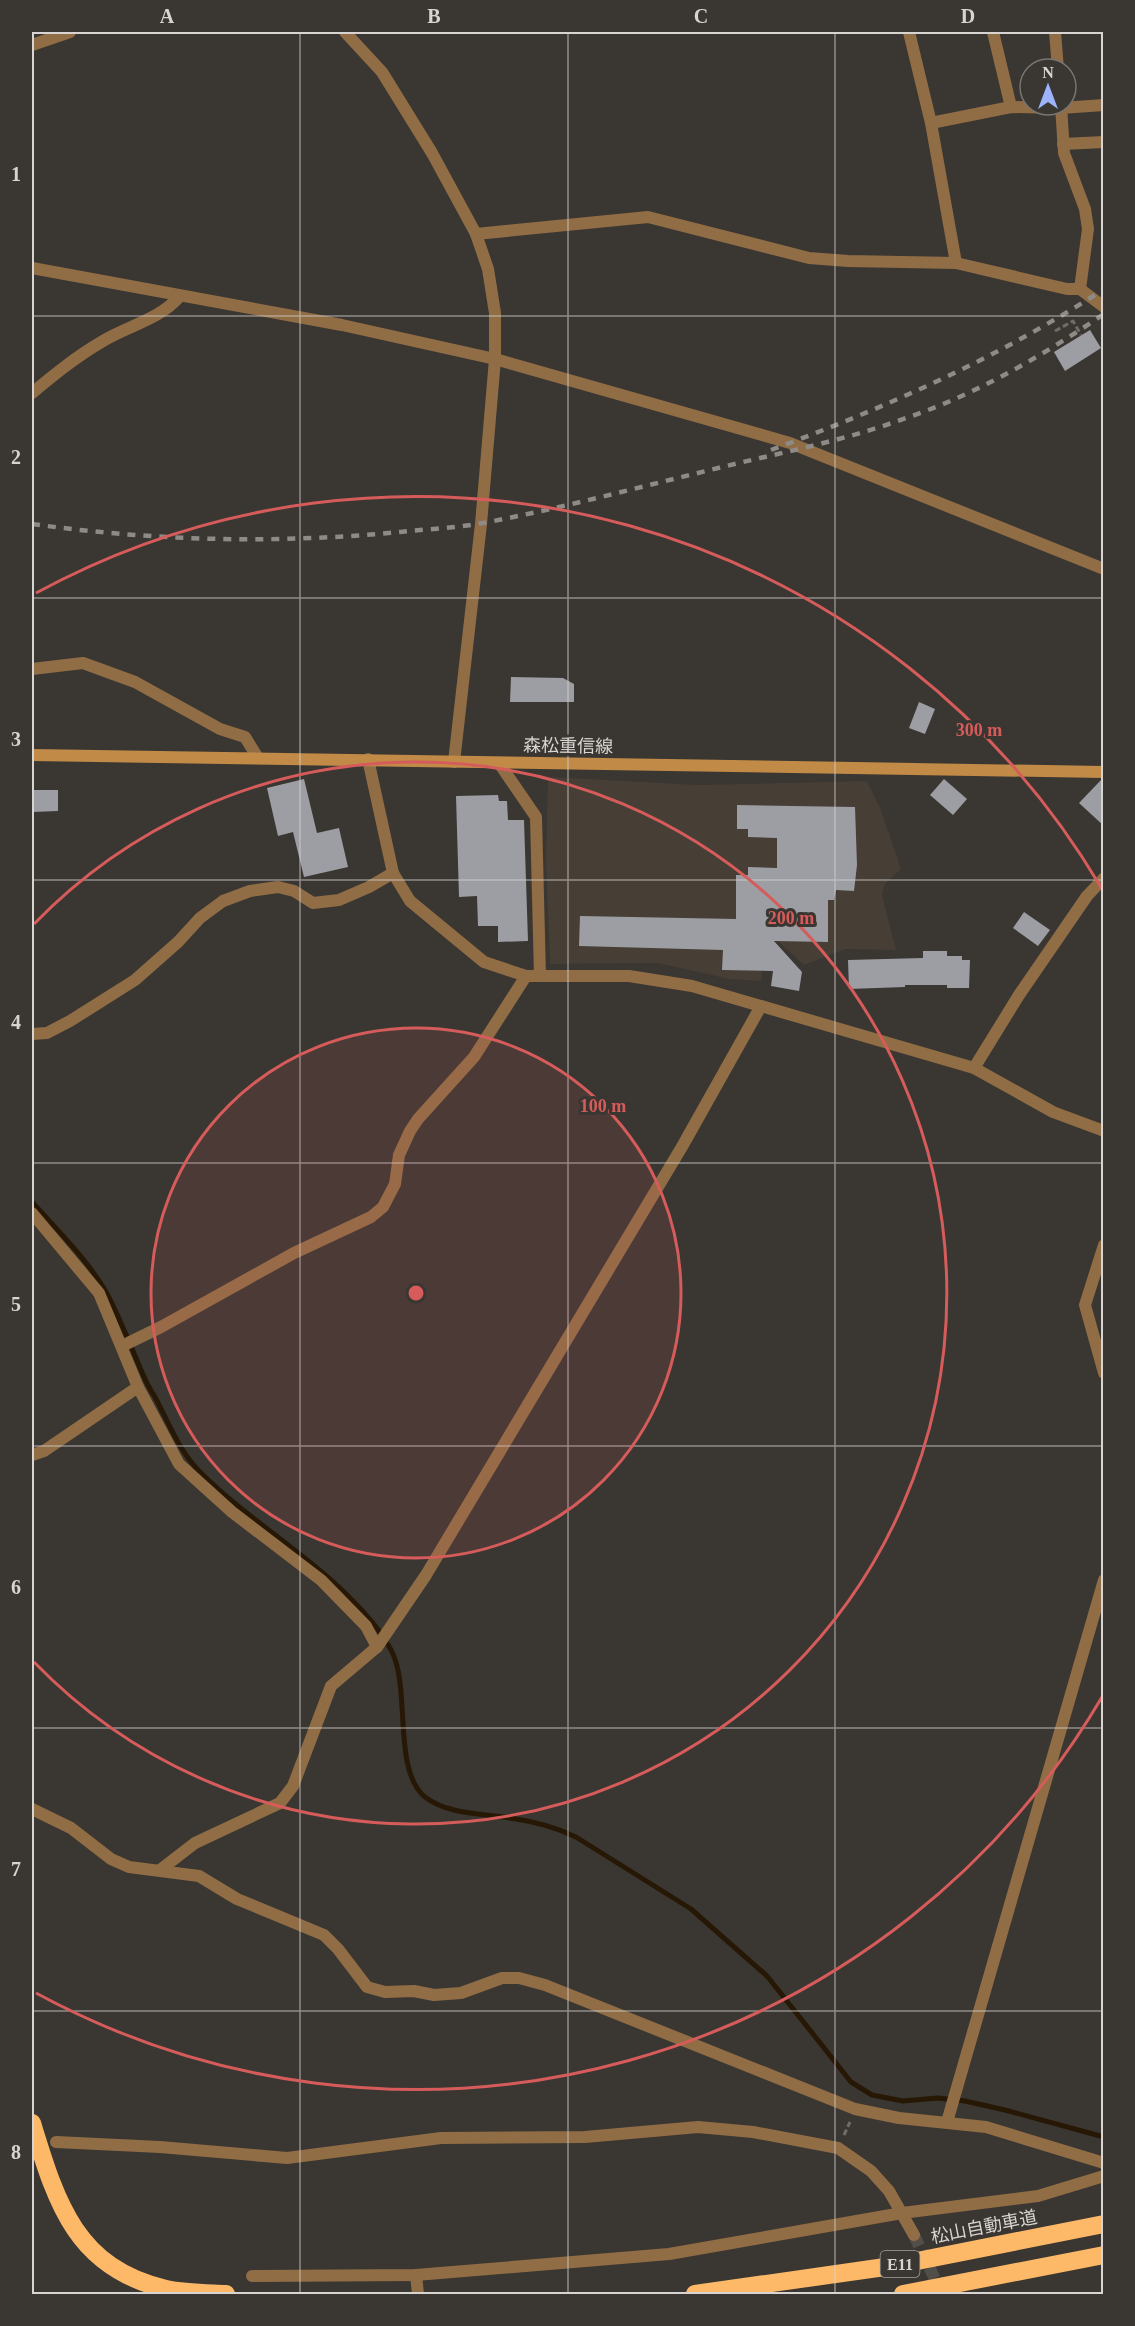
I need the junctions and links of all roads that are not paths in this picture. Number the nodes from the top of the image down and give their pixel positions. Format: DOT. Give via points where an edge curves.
graph roads {
  1 [pos="70,32"];
  2 [pos="345,32"];
  3 [pos="909,32"];
  4 [pos="993,32"];
  5 [pos="1055,32"];
  6 [pos="32,45"];
  7 [pos="1057,57"];
  8 [pos="1104,105"];
  9 [pos="1078,106"];
  10 [pos="1011,107"];
  11 [pos="1018,107"];
  12 [pos="1062,117"];
  13 [pos="931,123"];
  14 [pos="1104,142"];
  15 [pos="1063,144"];
  16 [pos="476,234"];
  17 [pos="956,263"];
  18 [pos="32,268"];
  19 [pos="1080,289"];
  20 [pos="179,297"];
  21 [pos="1104,307"];
  22 [pos="495,359"];
  23 [pos="32,393"];
  24 [pos="1104,569"];
  25 [pos="32,669"];
  26 [pos="32,755"];
  27 [pos="258,758"];
  28 [pos="368,759"];
  29 [pos="454,762"];
  30 [pos="499,763"];
  31 [pos="1104,772"];
  32 [pos="393,873"];
  33 [pos="1104,878"];
  34 [pos="526,976"];
  35 [pos="540,976"];
  36 [pos="761,1006"];
  37 [pos="32,1034"];
  38 [pos="974,1068"];
  39 [pos="1104,1131"];
  40 [pos="32,1213"];
  41 [pos="1104,1245"];
  42 [pos="122,1346"];
  43 [pos="1104,1373"];
  44 [pos="138,1387"];
  45 [pos="32,1455"];
  46 [pos="1104,1581"];
  47 [pos="377,1647"];
  48 [pos="32,1809"];
  49 [pos="160,1870"];
  50 [pos="947,2122"];
  51 [pos="32,2123"];
  52 [pos="56,2142"];
  53 [pos="1104,2163"];
  54 [pos="1104,2176"];
  55 [pos="902,2213"];
  56 [pos="1104,2224"];
  57 [pos="914,2235"];
  58 [pos="1104,2255"];
  59 [pos="252,2276"];
  60 [pos="416,2276"];
  61 [pos="225,2295"];
  62 [pos="418,2295"];
  63 [pos="695,2295"];
  64 [pos="903,2295"];
  1 -- 6 [label="street"];
  2 -- 16 [label="street" via="382,72"];
  3 -- 13 [label="street"];
  4 -- 10 [label="street"];
  5 -- 7 [label="street"];
  8 -- 9 [label="street"];
  10 -- 11 [label="street"];
  10 -- 13 [label="street"];
  12 -- 15 [label="street"];
  13 -- 17 [label="street"];
  14 -- 15 [label="street"];
  15 -- 19 [label="street" via="1088,229"];
  16 -- 17 [label="street" via="648,217 809,258"];
  16 -- 22 [label="street" via="488,269 495,313"];
  17 -- 19 [label="street"];
  18 -- 20 [label="street"];
  19 -- 21 [label="street"];
  20 -- 22 [label="street" via="342,325"];
  20 -- 23 [label="street" via="169,308 74,358"];
  22 -- 24 [label="street" via="790,443"];
  22 -- 29 [label="street"];
  25 -- 27 [label="street" via="83,663 135,682 220,729 245,737"];
  26 -- 27 [label="main road, 森松重信線"];
  27 -- 28 [label="main road, 森松重信線"];
  28 -- 29 [label="main road, 森松重信線"];
  28 -- 32 [label="street"];
  29 -- 30 [label="main road, 森松重信線"];
  30 -- 31 [label="main road, 森松重信線"];
  30 -- 35 [label="street" via="536,817"];
  32 -- 34 [label="street" via="410,901 484,962"];
  32 -- 37 [label="street" via="339,900 313,903 294,891 278,887 250,891 223,902 135,980 55,1029"];
  33 -- 38 [label="street" via="1087,896 1019,995"];
  34 -- 35 [label="street"];
  34 -- 42 [label="street" via="474,1057 410,1131 399,1155 395,1184 383,1207 371,1217 294,1253"];
  35 -- 36 [label="street" via="628,976 692,986"];
  36 -- 38 [label="street"];
  36 -- 47 [label="street" via="499,1454"];
  38 -- 39 [label="street" via="1053,1112"];
  40 -- 42 [label="street" via="99,1293"];
  41 -- 43 [label="street" via="1085,1305"];
  42 -- 44 [label="street"];
  44 -- 45 [label="street" via="44,1451"];
  44 -- 47 [label="street" via="179,1464 232,1512 321,1580 366,1626"];
  46 -- 50 [label="street"];
  47 -- 49 [label="street" via="331,1686 293,1786 280,1803 195,1844"];
  48 -- 49 [label="street" via="71,1828 111,1859 129,1867"];
  49 -- 50 [label="street" via="199,1876 237,1899 324,1935 367,1987 434,1995 461,1993 502,1978 519,1978 855,2109"];
  50 -- 53 [label="street" via="986,2127"];
  51 -- 61 [label="highway" via="59,2203 79,2237 102,2260 129,2277 166,2289"];
  52 -- 55 [label="street" via="287,2158 441,2138 585,2138 698,2127 753,2132 838,2148 871,2171 890,2191"];
  54 -- 55 [label="street" via="1038,2196"];
  55 -- 57 [label="street"];
  55 -- 60 [label="street" via="669,2254"];
  56 -- 63 [label="highway, 松山自動車道 / E11" via="892,2266"];
  58 -- 64 [label="highway, E11"];
  59 -- 60 [label="street"];
  60 -- 62 [label="street"];
}
